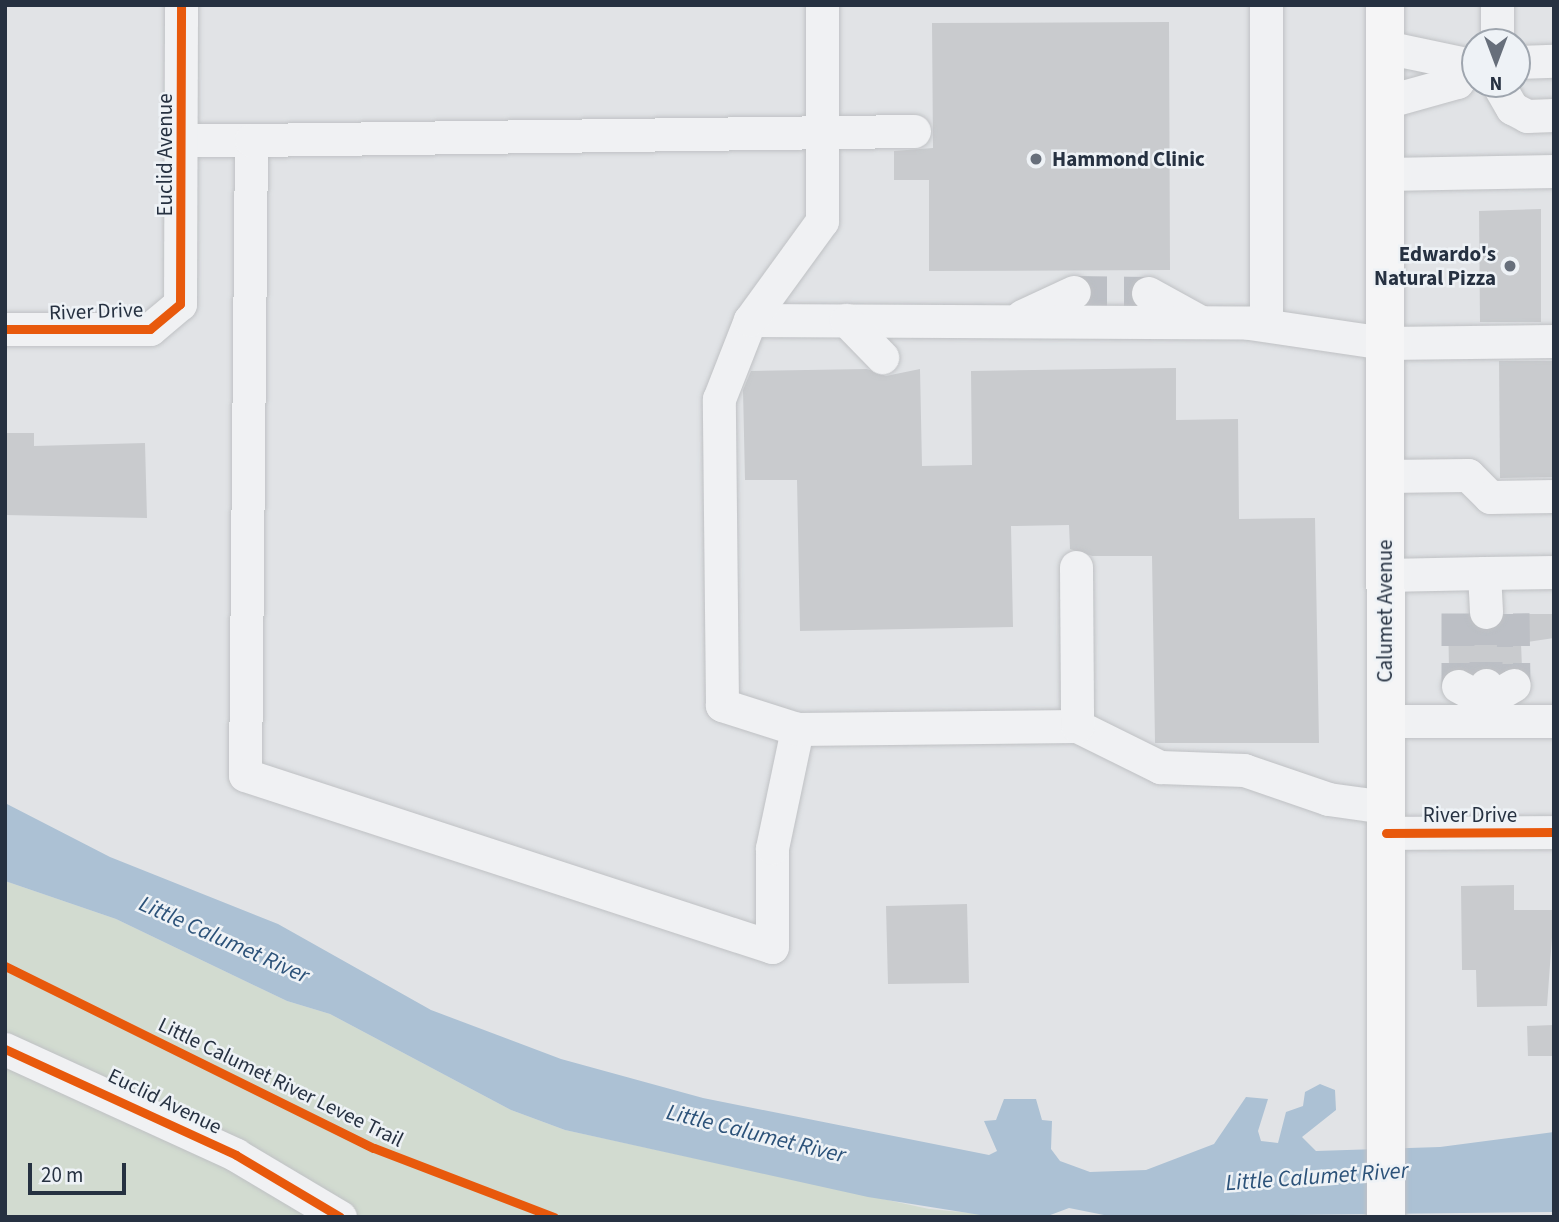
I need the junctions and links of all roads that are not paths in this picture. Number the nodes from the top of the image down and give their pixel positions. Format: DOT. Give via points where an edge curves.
graph roads {
  1 [pos="181,5"];
  2 [pos="822,5"];
  3 [pos="1266,5"];
  4 [pos="1385,5"];
  5 [pos="1497,5"];
  6 [pos="1497,28"];
  7 [pos="1385,47"];
  8 [pos="1554,61"];
  9 [pos="1531,62"];
  10 [pos="1461,64"];
  11 [pos="1461,78"];
  12 [pos="1506,98"];
  13 [pos="1385,102"];
  14 [pos="1554,115"];
  15 [pos="914,131"];
  16 [pos="822,132"];
  17 [pos="182,140"];
  18 [pos="251,140"];
  19 [pos="1554,171"];
  20 [pos="1385,174"];
  21 [pos="1074,292"];
  22 [pos="1148,293"];
  23 [pos="180,304"];
  24 [pos="750,320"];
  25 [pos="846,320"];
  26 [pos="928,321"];
  27 [pos="1012,321"];
  28 [pos="1201,322"];
  29 [pos="1266,325"];
  30 [pos="5,329"];
  31 [pos="1554,341"];
  32 [pos="1385,343"];
  33 [pos="1385,476"];
  34 [pos="1554,496"];
  35 [pos="1076,567"];
  36 [pos="1554,572"];
  37 [pos="1385,575"];
  38 [pos="1386,721"];
  39 [pos="1554,721"];
  40 [pos="1077,726"];
  41 [pos="797,729"];
  42 [pos="1386,820"];
  43 [pos="1554,832"];
  44 [pos="5,1049"];
  45 [pos="340,1217"];
  46 [pos="1386,1217"];
  1 -- 17 [label="street, Euclid Avenue"];
  2 -- 16 [label="street"];
  3 -- 29 [label="street"];
  4 -- 7 [label="main road, Calumet Avenue"];
  5 -- 6 [label="street"];
  7 -- 10 [label="street"];
  7 -- 13 [label="main road, Calumet Avenue"];
  8 -- 9 [label="street"];
  11 -- 13 [label="street"];
  12 -- 14 [label="street" via="1512,108 1527,116"];
  13 -- 20 [label="main road, Calumet Avenue"];
  15 -- 16 [label="street"];
  16 -- 18 [label="street"];
  16 -- 24 [label="street" via="822,221"];
  17 -- 18 [label="street"];
  17 -- 23 [label="street, Euclid Avenue"];
  18 -- 41 [label="street" via="245,775 772,947 772,848"];
  19 -- 20 [label="street"];
  20 -- 32 [label="main road, Calumet Avenue"];
  21 -- 27 [label="street"];
  22 -- 28 [label="street"];
  23 -- 30 [label="street, River Drive" via="150,329"];
  24 -- 25 [label="street"];
  24 -- 41 [label="street" via="719,399 722,705"];
  25 -- 26 [label="street"];
  25 -- 26 [label="street" via="889,357"];
  26 -- 27 [label="street"];
  27 -- 28 [label="street"];
  28 -- 29 [label="street"];
  29 -- 32 [label="street"];
  31 -- 32 [label="street"];
  32 -- 33 [label="main road, Calumet Avenue"];
  33 -- 34 [label="street" via="1468,475 1490,497"];
  33 -- 37 [label="main road, Calumet Avenue"];
  35 -- 40 [label="street"];
  36 -- 37 [label="street" via="1485,601"];
  37 -- 38 [label="main road, Calumet Avenue"];
  38 -- 39 [label="street" via="1486,696"];
  38 -- 42 [label="main road, Calumet Avenue"];
  40 -- 41 [label="street"];
  40 -- 42 [label="street, River Drive" via="1160,767 1244,770"];
  42 -- 43 [label="street, River Drive"];
  42 -- 46 [label="main road, Calumet Avenue"];
  44 -- 45 [label="street, Euclid Avenue" via="236,1155"];
}
